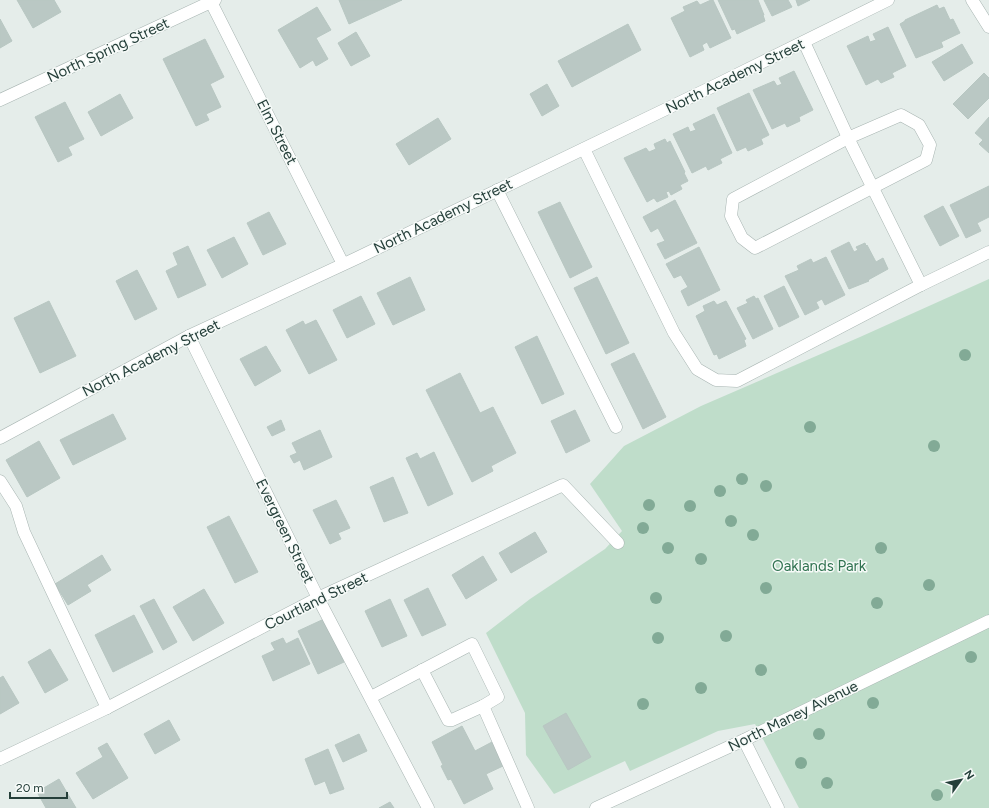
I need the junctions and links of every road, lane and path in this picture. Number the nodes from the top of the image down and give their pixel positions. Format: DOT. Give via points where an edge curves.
graph roads {
  1 [pos="888,0"];
  2 [pos="972,0"];
  3 [pos="212,1"];
  4 [pos="989,28"];
  5 [pos="804,42"];
  6 [pos="0,100"];
  7 [pos="848,138"];
  8 [pos="584,148"];
  9 [pos="873,188"];
  10 [pos="497,190"];
  11 [pos="989,252"];
  12 [pos="343,264"];
  13 [pos="921,285"];
  14 [pos="189,336"];
  15 [pos="616,427"];
  16 [pos="0,438"];
  17 [pos="0,481"];
  18 [pos="618,543"];
  19 [pos="318,598"];
  20 [pos="989,621"];
  21 [pos="422,670"];
  22 [pos="371,697"];
  23 [pos="483,706"];
  24 [pos="107,708"];
  25 [pos="744,740"];
  26 [pos="0,759"];
  27 [pos="428,808"];
  28 [pos="528,808"];
  29 [pos="596,808"];
  30 [pos="778,808"];
  1 -- 5 [label="street, North Academy Street"];
  2 -- 4 [label="street"];
  3 -- 6 [label="street, North Spring Street"];
  3 -- 12 [label="street, Elm Street"];
  5 -- 7 [label="street"];
  5 -- 8 [label="street, North Academy Street"];
  7 -- 9 [label="street"];
  7 -- 9 [label="street" via="901,114 919,125 930,145 926,160"];
  7 -- 9 [label="street" via="734,199 731,216 742,238 755,248"];
  8 -- 10 [label="street, North Academy Street"];
  8 -- 13 [label="street" via="674,333 697,370 716,380 737,381"];
  9 -- 13 [label="street"];
  10 -- 12 [label="street, North Academy Street"];
  10 -- 15 [label="street"];
  11 -- 13 [label="street"];
  12 -- 14 [label="street, North Academy Street"];
  14 -- 16 [label="street, North Academy Street"];
  14 -- 19 [label="street, Evergreen Street"];
  17 -- 24 [label="street" via="16,506 24,532"];
  18 -- 19 [label="street, Courtland Street" via="563,485"];
  19 -- 22 [label="street, Evergreen Street"];
  19 -- 24 [label="street, Courtland Street"];
  20 -- 25 [label="street, North Maney Avenue"];
  21 -- 22 [label="street"];
  21 -- 23 [label="street" via="448,720"];
  21 -- 23 [label="street" via="472,644 498,698"];
  22 -- 27 [label="street, Evergreen Street"];
  23 -- 28 [label="street"];
  24 -- 26 [label="street, Courtland Street"];
  25 -- 29 [label="street, North Maney Avenue"];
  25 -- 30 [label="street"];
}
